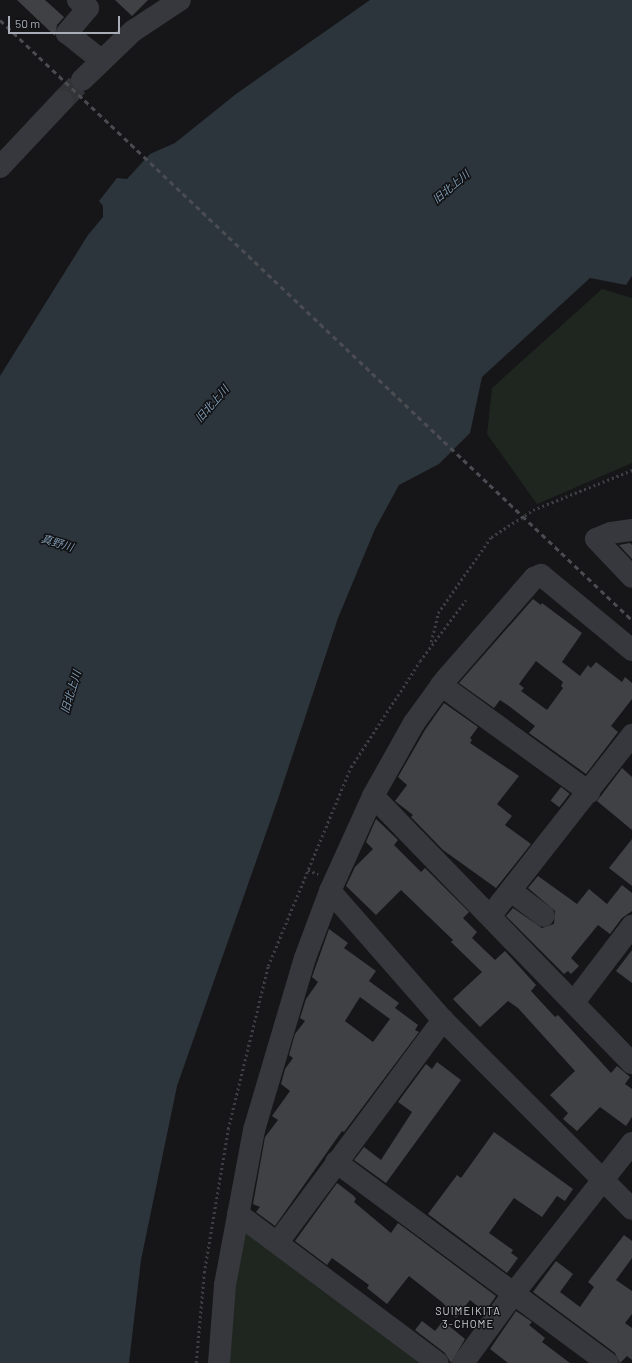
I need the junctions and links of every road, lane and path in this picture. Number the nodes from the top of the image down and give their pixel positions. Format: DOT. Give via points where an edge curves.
graph roads {
  1 [pos="78,0"];
  2 [pos="174,1"];
  3 [pos="101,60"];
  4 [pos="82,80"];
  5 [pos="62,101"];
  6 [pos="0,167"];
  7 [pos="632,470"];
  8 [pos="632,530"];
  9 [pos="632,577"];
  10 [pos="466,600"];
  11 [pos="632,650"];
  12 [pos="441,685"];
  13 [pos="632,735"];
  14 [pos="589,792"];
  15 [pos="373,796"];
  16 [pos="511,891"];
  17 [pos="330,892"];
  18 [pos="491,915"];
  19 [pos="544,916"];
  20 [pos="632,926"];
  21 [pos="574,1002"];
  22 [pos="443,1020"];
  23 [pos="632,1063"];
  24 [pos="632,1143"];
  25 [pos="336,1162"];
  26 [pos="602,1182"];
  27 [pos="632,1209"];
  28 [pos="238,1214"];
  29 [pos="278,1242"];
  30 [pos="514,1293"];
  31 [pos="602,1361"];
  32 [pos="219,1363"];
  33 [pos="438,1363"];
  34 [pos="463,1363"];
  1 -- 3 [label="street" via="88,8 67,32"];
  2 -- 3 [label="street" via="133,31"];
  3 -- 4 [label="street"];
  5 -- 6 [label="street"];
  7 -- 10 [label="path" via="533,510 492,537 438,613 431,645"];
  8 -- 9 [label="street" via="611,533 596,539"];
  11 -- 12 [label="street" via="541,575 534,578"];
  12 -- 14 [label="street"];
  12 -- 15 [label="street" via="414,723"];
  13 -- 14 [label="street"];
  14 -- 16 [label="street"];
  15 -- 17 [label="street"];
  15 -- 18 [label="street"];
  16 -- 18 [label="street"];
  16 -- 19 [label="street"];
  17 -- 22 [label="street"];
  17 -- 28 [label="street" via="305,958 254,1130"];
  18 -- 21 [label="street"];
  20 -- 21 [label="street"];
  21 -- 23 [label="street"];
  22 -- 25 [label="street"];
  22 -- 26 [label="street"];
  24 -- 26 [label="street"];
  25 -- 29 [label="street"];
  25 -- 30 [label="street"];
  26 -- 27 [label="street"];
  26 -- 30 [label="street"];
  28 -- 29 [label="street"];
  28 -- 32 [label="street" via="225,1285"];
  29 -- 33 [label="street"];
  30 -- 31 [label="street"];
  30 -- 34 [label="street"];
}
